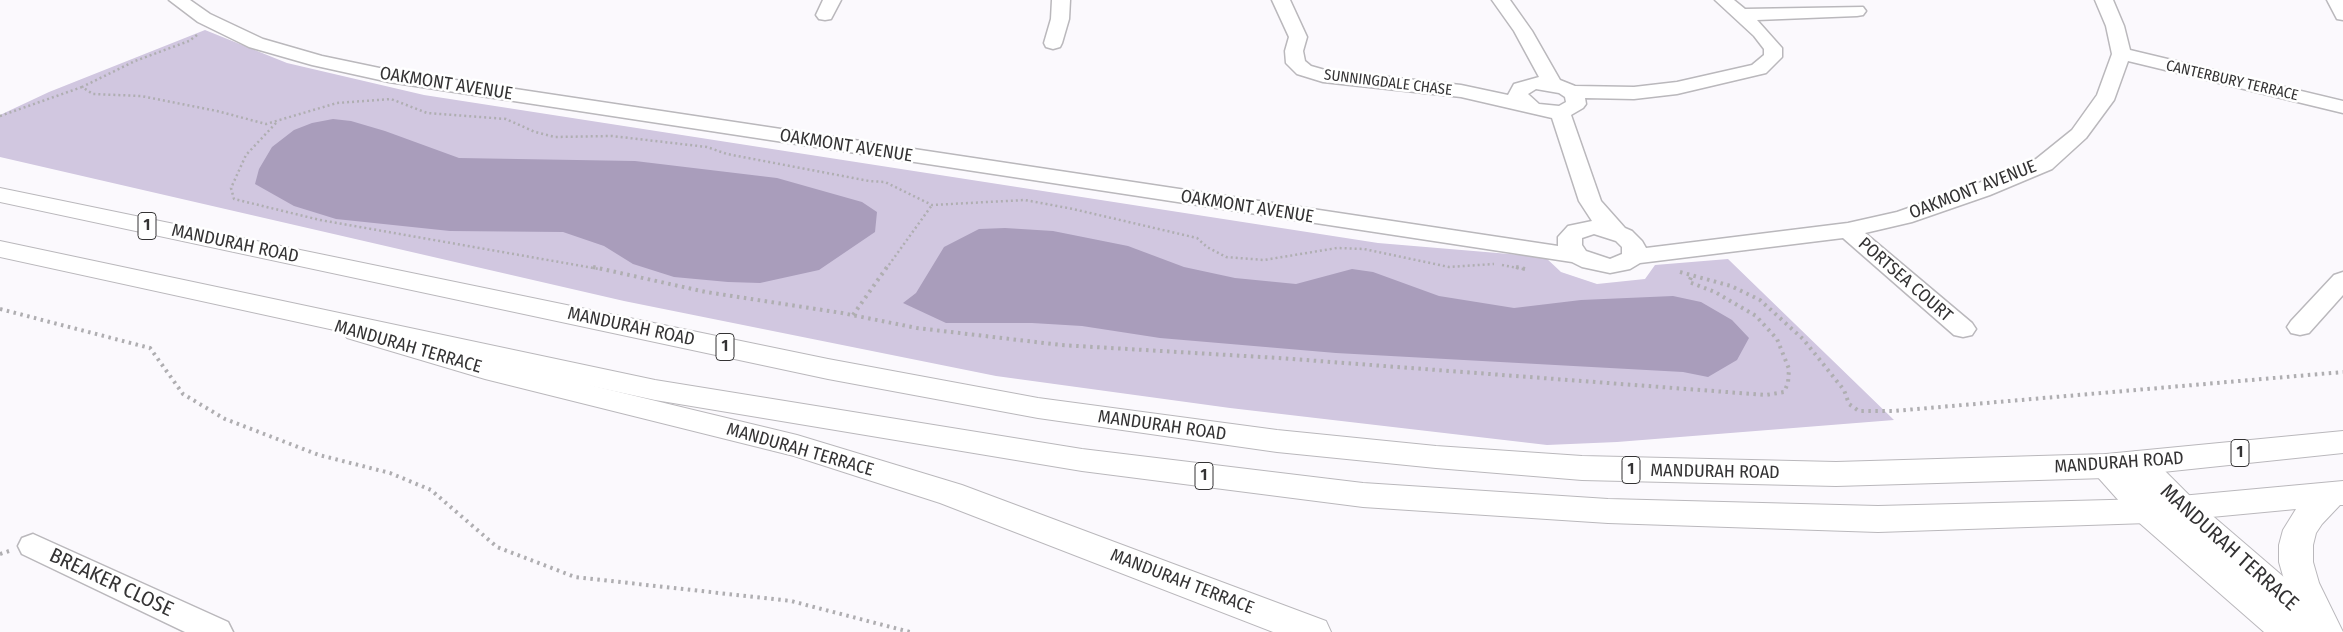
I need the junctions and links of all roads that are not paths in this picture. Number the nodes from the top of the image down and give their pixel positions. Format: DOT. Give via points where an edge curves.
graph roads {
  1 [pos="178,0"];
  2 [pos="1061,0"];
  3 [pos="1282,0"];
  4 [pos="1501,0"];
  5 [pos="1724,0"];
  6 [pos="2104,0"];
  7 [pos="2336,0"];
  8 [pos="2343,1"];
  9 [pos="1857,11"];
  10 [pos="1740,15"];
  11 [pos="2343,15"];
  12 [pos="1053,43"];
  13 [pos="1530,48"];
  14 [pos="2121,54"];
  15 [pos="1546,100"];
  16 [pos="2342,106"];
  17 [pos="0,195"];
  18 [pos="1848,230"];
  19 [pos="1575,241"];
  20 [pos="1625,241"];
  21 [pos="1710,246"];
  22 [pos="0,249"];
  23 [pos="2343,280"];
  24 [pos="274,309"];
  25 [pos="2300,327"];
  26 [pos="1963,330"];
  27 [pos="2343,442"];
  28 [pos="2121,464"];
  29 [pos="2336,494"];
  30 [pos="2182,508"];
  31 [pos="2148,510"];
  32 [pos="33,546"];
  33 [pos="217,632"];
  34 [pos="1313,632"];
  35 [pos="2288,632"];
  36 [pos="2324,632"];
  1 -- 19 [label="street, OAKMONT AVENUE" via="204,18 256,43 318,61 389,76 1442,237 1527,258"];
  2 -- 12 [label="street"];
  3 -- 15 [label="street, SUNNINGDALE CHASE" via="1298,37 1294,51 1296,63 1304,70 1323,76"];
  4 -- 13 [label="street" via="1523,31"];
  5 -- 10 [label="street, SUNNINGDALE CHASE"];
  6 -- 14 [label="street" via="2115,26"];
  7 -- 8 [label="street"];
  7 -- 11 [label="street"];
  9 -- 10 [label="street"];
  10 -- 15 [label="street, SUNNINGDALE CHASE" via="1773,48 1773,57 1759,69 1701,84"];
  13 -- 15 [label="street"];
  13 -- 15 [label="street" via="1552,84"];
  14 -- 16 [label="street, CANTERBURY TERRACE"];
  14 -- 18 [label="street, OAKMONT AVENUE" via="2107,96 2079,134 2044,164 1973,193"];
  15 -- 19 [label="street" via="1574,195"];
  15 -- 20 [label="street" via="1596,213"];
  17 -- 28 [label="main road, MANDURAH ROAD / 1" via="828,369 1038,408 1277,442 1572,467 1698,472 1836,474"];
  18 -- 21 [label="street, OAKMONT AVENUE"];
  18 -- 26 [label="street, PORTSEA COURT"];
  19 -- 20 [label="street" via="1594,227"];
  19 -- 20 [label="street" via="1596,264 1610,266 1627,262"];
  20 -- 21 [label="street, OAKMONT AVENUE"];
  20 -- 21 [label="street, OAKMONT AVENUE" via="1659,252"];
  22 -- 24 [label="main road, 1"];
  23 -- 25 [label="street"];
  24 -- 31 [label="main road, 1" via="655,390 1092,461 1363,495 1761,517 1878,519"];
  24 -- 34 [label="main road, MANDURAH TERRACE" via="486,369 806,449 951,494"];
  27 -- 28 [label="main road, MANDURAH ROAD / 1"];
  28 -- 30 [label="main road, MANDURAH TERRACE"];
  28 -- 31 [label="main road, MANDURAH TERRACE"];
  29 -- 30 [label="main road, 1"];
  29 -- 36 [label="main road" via="2305,523 2296,545 2296,562 2302,584"];
  30 -- 31 [label="main road, 1"];
  30 -- 36 [label="main road, MANDURAH TERRACE"];
  31 -- 35 [label="main road, MANDURAH TERRACE"];
  32 -- 33 [label="street, BREAKER CLOSE"];
}
